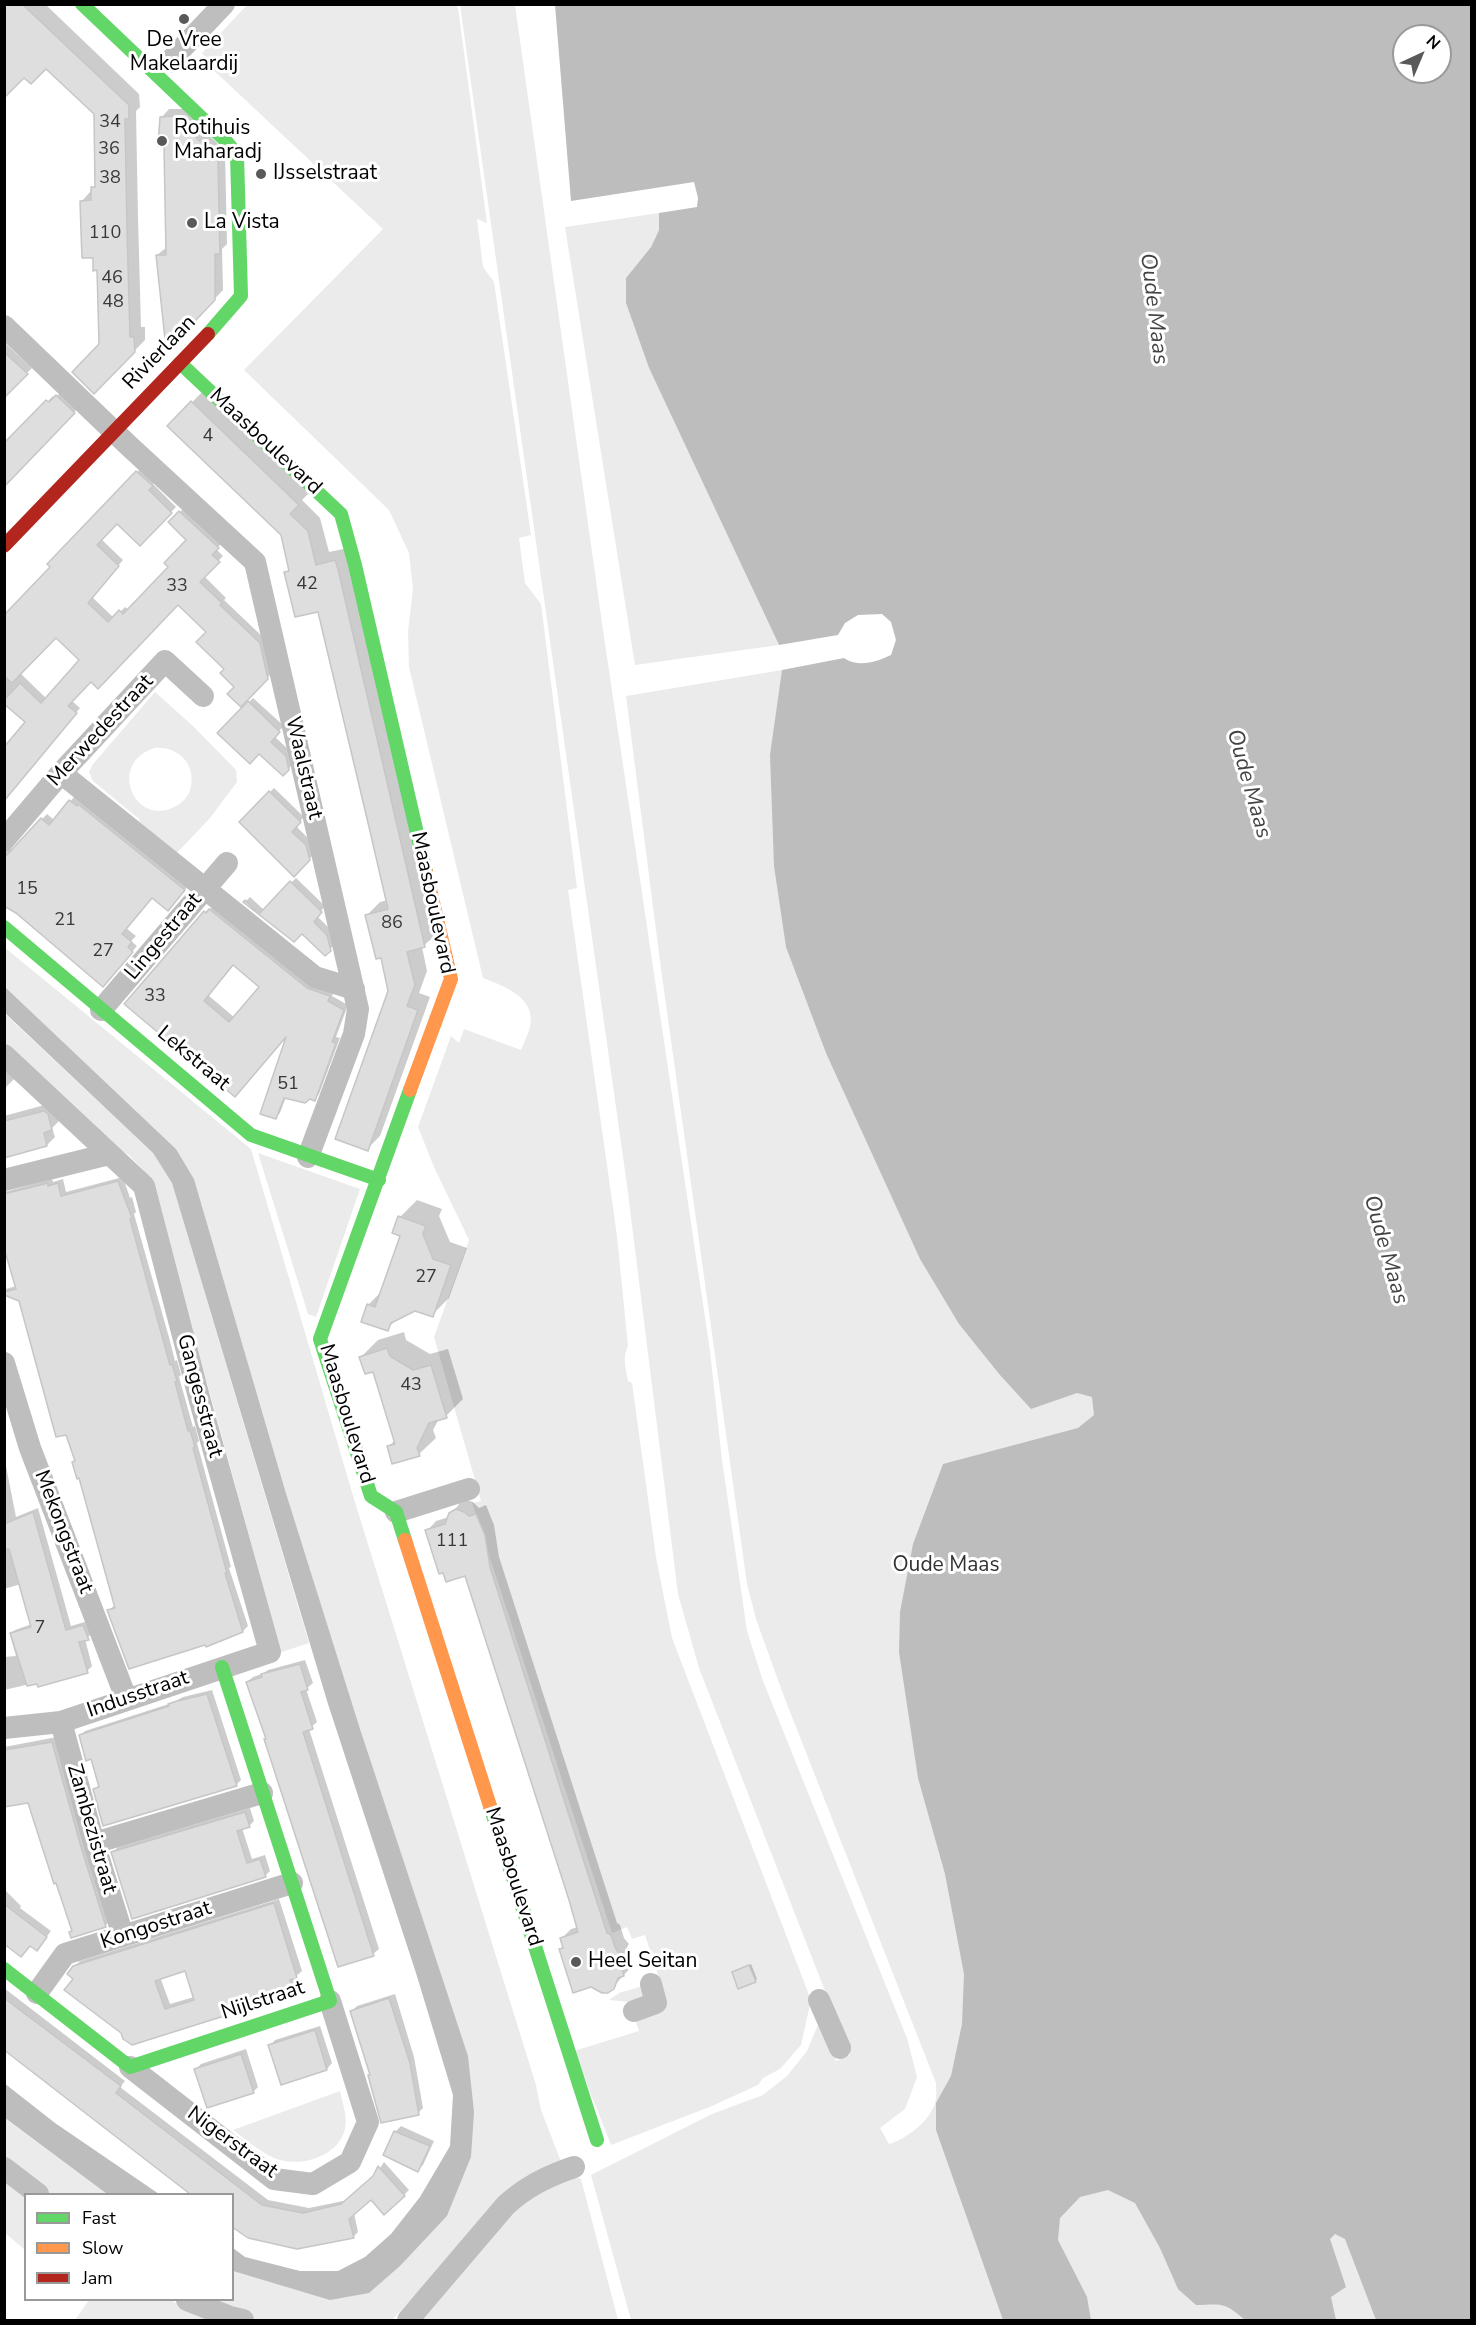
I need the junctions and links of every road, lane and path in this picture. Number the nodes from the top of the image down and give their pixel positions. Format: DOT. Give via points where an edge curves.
graph roads {
  1 [pos="224,4"];
  2 [pos="84,5"];
  3 [pos="169,62"];
  4 [pos="4,326"];
  5 [pos="180,363"];
  6 [pos="114,432"];
  7 [pos="4,546"];
  8 [pos="203,696"];
  9 [pos="61,773"];
  10 [pos="4,840"];
  11 [pos="227,863"];
  12 [pos="206,888"];
  13 [pos="4,927"];
  14 [pos="354,989"];
  15 [pos="101,1010"];
  16 [pos="4,1055"];
  17 [pos="109,1154"];
  18 [pos="308,1157"];
  19 [pos="4,1180"];
  20 [pos="379,1180"];
  21 [pos="4,1363"];
  22 [pos="469,1489"];
  23 [pos="396,1512"];
  24 [pos="270,1652"];
  25 [pos="222,1668"];
  26 [pos="126,1698"];
  27 [pos="61,1722"];
  28 [pos="4,1728"];
  29 [pos="262,1793"];
  30 [pos="94,1843"];
  31 [pos="292,1883"];
  32 [pos="123,1936"];
  33 [pos="4,1969"];
  34 [pos="651,1984"];
  35 [pos="37,1994"];
  36 [pos="819,2000"];
  37 [pos="330,2001"];
  38 [pos="634,2011"];
  39 [pos="840,2048"];
  40 [pos="130,2067"];
  41 [pos="597,2140"];
  42 [pos="574,2167"];
  43 [pos="4,2168"];
  44 [pos="37,2193"];
  45 [pos="190,2301"];
  46 [pos="243,2320"];
  47 [pos="408,2320"];
  1 -- 3 [label="street"];
  2 -- 5 [label="street, Rivierlaan" via="237,155 241,296"];
  4 -- 6 [label="street, Waalstraat"];
  5 -- 6 [label="street, Rivierlaan"];
  5 -- 20 [label="street, Maasboulevard" via="340,514 355,565 451,979"];
  6 -- 7 [label="street, Rivierlaan"];
  6 -- 14 [label="street, Waalstraat" via="255,562"];
  8 -- 9 [label="street, Merwedestraat" via="165,661"];
  9 -- 10 [label="street, Merwedestraat"];
  9 -- 12 [label="street"];
  11 -- 12 [label="street, Lingestraat"];
  12 -- 14 [label="street" via="315,977"];
  12 -- 15 [label="street, Lingestraat"];
  13 -- 15 [label="street, Lekstraat"];
  14 -- 18 [label="street, Waalstraat" via="358,1008 354,1034"];
  15 -- 18 [label="street, Lekstraat" via="250,1135"];
  16 -- 17 [label="street, Gangesstraat"];
  17 -- 19 [label="street"];
  17 -- 24 [label="street, Gangesstraat" via="144,1186"];
  18 -- 20 [label="street, Lekstraat"];
  20 -- 23 [label="street, Maasboulevard" via="320,1339 371,1496"];
  21 -- 26 [label="street, Mekongstraat" via="30,1448"];
  22 -- 23 [label="street"];
  23 -- 41 [label="street, Maasboulevard"];
  24 -- 25 [label="street, Indusstraat"];
  25 -- 26 [label="street, Indusstraat"];
  25 -- 29 [label="street, Nijlstraat"];
  26 -- 27 [label="street, Indusstraat"];
  27 -- 28 [label="street, Indusstraat"];
  27 -- 30 [label="street, Zambezistraat"];
  29 -- 30 [label="street"];
  29 -- 31 [label="street, Nijlstraat"];
  30 -- 32 [label="street, Zambezistraat"];
  31 -- 32 [label="street, Kongostraat"];
  31 -- 37 [label="street, Nijlstraat"];
  32 -- 35 [label="street, Kongostraat" via="65,1954"];
  33 -- 35 [label="street"];
  34 -- 38 [label="street" via="656,2003"];
  35 -- 40 [label="street"];
  36 -- 39 [label="street"];
  37 -- 40 [label="street, Nijlstraat"];
  37 -- 40 [label="street, Nigerstraat" via="368,2122 350,2162 313,2184 274,2179"];
  42 -- 47 [label="street" via="523,2189"];
  43 -- 44 [label="street"];
  45 -- 46 [label="street"];
}
